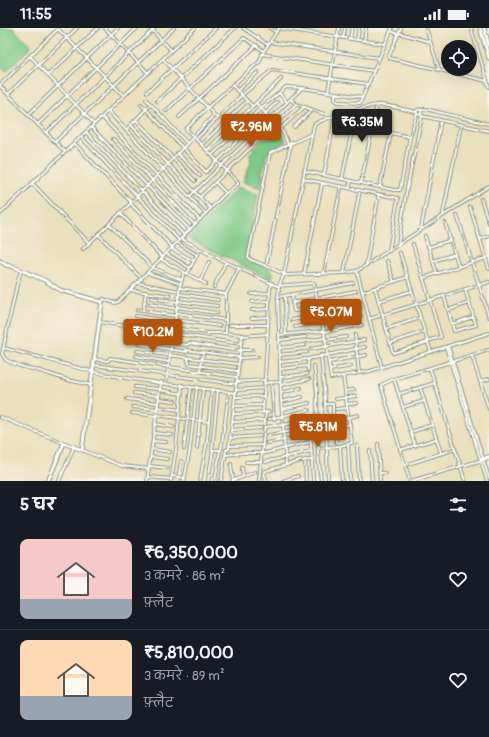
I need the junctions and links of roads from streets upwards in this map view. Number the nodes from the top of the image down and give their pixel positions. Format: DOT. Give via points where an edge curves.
graph roads {
  1 [pos="59,28"];
  2 [pos="77,28"];
  3 [pos="98,28"];
  4 [pos="105,28"];
  5 [pos="118,28"];
  6 [pos="137,28"];
  7 [pos="150,28"];
  8 [pos="155,28"];
  9 [pos="174,28"];
  10 [pos="195,28"];
  11 [pos="216,28"];
  12 [pos="235,28"];
  13 [pos="243,28"];
  14 [pos="270,28"];
  15 [pos="279,28"];
  16 [pos="339,28"];
  17 [pos="345,28"];
  18 [pos="352,28"];
  19 [pos="359,28"];
  20 [pos="366,28"];
  21 [pos="392,28"];
  22 [pos="401,28"];
  23 [pos="426,28"];
  24 [pos="471,28"];
  25 [pos="480,28"];
  26 [pos="484,28"];
  27 [pos="152,30"];
  28 [pos="276,32"];
  29 [pos="395,33"];
  30 [pos="111,34"];
  31 [pos="67,37"];
  32 [pos="338,37"];
  33 [pos="343,38"];
  34 [pos="350,39"];
  35 [pos="161,40"];
  36 [pos="357,40"];
  37 [pos="364,41"];
  38 [pos="270,42"];
  39 [pos="430,42"];
  40 [pos="121,44"];
  41 [pos="385,44"];
  42 [pos="257,45"];
  43 [pos="268,45"];
  44 [pos="489,46"];
  45 [pos="77,48"];
  46 [pos="171,50"];
  47 [pos="263,52"];
  48 [pos="335,52"];
  49 [pos="129,53"];
  50 [pos="30,56"];
  51 [pos="87,58"];
  52 [pos="163,58"];
  53 [pos="379,58"];
  54 [pos="489,58"];
  55 [pos="138,62"];
  56 [pos="38,65"];
  57 [pos="333,65"];
  58 [pos="96,68"];
  59 [pos="172,68"];
  60 [pos="439,70"];
  61 [pos="374,71"];
  62 [pos="258,72"];
  63 [pos="148,73"];
  64 [pos="48,75"];
  65 [pos="105,76"];
  66 [pos="181,78"];
  67 [pos="331,78"];
  68 [pos="281,79"];
  69 [pos="487,81"];
  70 [pos="368,84"];
  71 [pos="0,85"];
  72 [pos="232,85"];
  73 [pos="58,86"];
  74 [pos="114,86"];
  75 [pos="489,87"];
  76 [pos="190,88"];
  77 [pos="302,88"];
  78 [pos="237,91"];
  79 [pos="147,92"];
  80 [pos="328,92"];
  81 [pos="279,93"];
  82 [pos="335,93"];
  83 [pos="8,94"];
  84 [pos="67,96"];
  85 [pos="124,96"];
  86 [pos="242,96"];
  87 [pos="362,97"];
  88 [pos="199,98"];
  89 [pos="146,99"];
  90 [pos="291,99"];
  91 [pos="157,101"];
  92 [pos="247,101"];
  93 [pos="277,102"];
  94 [pos="287,102"];
  95 [pos="256,103"];
  96 [pos="76,104"];
  97 [pos="141,104"];
  98 [pos="151,104"];
  99 [pos="296,104"];
  100 [pos="377,105"];
  101 [pos="252,106"];
  102 [pos="304,107"];
  103 [pos="207,108"];
  104 [pos="260,108"];
  105 [pos="146,109"];
  106 [pos="312,110"];
  107 [pos="356,110"];
  108 [pos="421,110"];
  109 [pos="108,111"];
  110 [pos="166,111"];
  111 [pos="417,112"];
  112 [pos="84,113"];
  113 [pos="265,113"];
  114 [pos="324,114"];
  115 [pos="28,115"];
  116 [pos="214,115"];
  117 [pos="421,115"];
  118 [pos="335,116"];
  119 [pos="102,117"];
  120 [pos="179,117"];
  121 [pos="218,119"];
  122 [pos="270,119"];
  123 [pos="136,120"];
  124 [pos="441,120"];
  125 [pos="38,124"];
  126 [pos="94,124"];
  127 [pos="276,124"];
  128 [pos="460,124"];
  129 [pos="489,124"];
  130 [pos="131,125"];
  131 [pos="91,127"];
  132 [pos="294,127"];
  133 [pos="280,129"];
  134 [pos="372,129"];
  135 [pos="126,130"];
  136 [pos="489,131"];
  137 [pos="86,132"];
  138 [pos="46,133"];
  139 [pos="391,133"];
  140 [pos="312,134"];
  141 [pos="193,135"];
  142 [pos="81,137"];
  143 [pos="410,137"];
  144 [pos="196,139"];
  145 [pos="113,140"];
  146 [pos="55,142"];
  147 [pos="187,142"];
  148 [pos="74,143"];
  149 [pos="290,143"];
  150 [pos="202,144"];
  151 [pos="182,147"];
  152 [pos="207,150"];
  153 [pos="64,152"];
  154 [pos="177,153"];
  155 [pos="212,155"];
  156 [pos="172,158"];
  157 [pos="217,160"];
  158 [pos="167,163"];
  159 [pos="222,166"];
  160 [pos="162,169"];
  161 [pos="227,171"];
  162 [pos="304,171"];
  163 [pos="157,174"];
  164 [pos="324,175"];
  165 [pos="200,176"];
  166 [pos="303,179"];
  167 [pos="342,179"];
  168 [pos="152,180"];
  169 [pos="351,180"];
  170 [pos="195,181"];
  171 [pos="32,183"];
  172 [pos="216,183"];
  173 [pos="322,183"];
  174 [pos="361,183"];
  175 [pos="147,185"];
  176 [pos="341,186"];
  177 [pos="380,186"];
  178 [pos="489,186"];
  179 [pos="349,188"];
  180 [pos="360,190"];
  181 [pos="142,191"];
  182 [pos="195,192"];
  183 [pos="226,193"];
  184 [pos="379,194"];
  185 [pos="137,196"];
  186 [pos="189,197"];
  187 [pos="200,197"];
  188 [pos="481,199"];
  189 [pos="130,203"];
  190 [pos="470,207"];
  191 [pos="489,208"];
  192 [pos="211,209"];
  193 [pos="485,209"];
  194 [pos="120,213"];
  195 [pos="0,214"];
  196 [pos="206,214"];
  197 [pos="443,214"];
  198 [pos="457,215"];
  199 [pos="200,220"];
  200 [pos="489,222"];
  201 [pos="445,223"];
  202 [pos="109,224"];
  203 [pos="195,225"];
  204 [pos="190,230"];
  205 [pos="421,230"];
  206 [pos="98,234"];
  207 [pos="185,236"];
  208 [pos="425,236"];
  209 [pos="489,236"];
  210 [pos="480,239"];
  211 [pos="181,240"];
  212 [pos="450,240"];
  213 [pos="89,243"];
  214 [pos="178,243"];
  215 [pos="413,244"];
  216 [pos="398,245"];
  217 [pos="429,247"];
  218 [pos="173,248"];
  219 [pos="82,249"];
  220 [pos="200,249"];
  221 [pos="389,251"];
  222 [pos="400,253"];
  223 [pos="167,254"];
  224 [pos="455,254"];
  225 [pos="197,255"];
  226 [pos="486,258"];
  227 [pos="162,259"];
  228 [pos="0,261"];
  229 [pos="194,261"];
  230 [pos="387,261"];
  231 [pos="433,261"];
  232 [pos="209,262"];
  233 [pos="226,262"];
  234 [pos="472,262"];
  235 [pos="266,266"];
  236 [pos="365,266"];
  237 [pos="459,267"];
  238 [pos="153,268"];
  239 [pos="190,268"];
  240 [pos="239,268"];
  241 [pos="489,269"];
  242 [pos="21,271"];
  243 [pos="357,271"];
  244 [pos="184,272"];
  245 [pos="148,273"];
  246 [pos="324,273"];
  247 [pos="344,273"];
  248 [pos="187,274"];
  249 [pos="284,274"];
  250 [pos="304,274"];
  251 [pos="437,274"];
  252 [pos="408,277"];
  253 [pos="142,278"];
  254 [pos="423,278"];
  255 [pos="182,280"];
  256 [pos="200,281"];
  257 [pos="394,282"];
  258 [pos="489,282"];
  259 [pos="138,283"];
  260 [pos="272,283"];
  261 [pos="353,283"];
  262 [pos="181,284"];
  263 [pos="206,284"];
  264 [pos="479,285"];
  265 [pos="280,286"];
  266 [pos="214,287"];
  267 [pos="376,288"];
  268 [pos="465,289"];
  269 [pos="131,290"];
  270 [pos="179,291"];
  271 [pos="315,291"];
  272 [pos="412,291"];
  273 [pos="146,292"];
  274 [pos="356,292"];
  275 [pos="362,292"];
  276 [pos="270,293"];
  277 [pos="226,294"];
  278 [pos="251,294"];
  279 [pos="292,295"];
  280 [pos="170,296"];
  281 [pos="285,296"];
  282 [pos="444,296"];
  283 [pos="278,297"];
  284 [pos="151,298"];
  285 [pos="317,298"];
  286 [pos="218,300"];
  287 [pos="358,300"];
  288 [pos="430,300"];
  289 [pos="178,301"];
  290 [pos="269,301"];
  291 [pos="379,301"];
  292 [pos="102,302"];
  293 [pos="252,302"];
  294 [pos="144,303"];
  295 [pos="292,303"];
  296 [pos="469,303"];
  297 [pos="416,305"];
  298 [pos="217,306"];
  299 [pos="319,306"];
  300 [pos="177,308"];
  301 [pos="360,308"];
  302 [pos="269,309"];
  303 [pos="137,310"];
  304 [pos="252,310"];
  305 [pos="448,310"];
  306 [pos="143,311"];
  307 [pos="217,313"];
  308 [pos="321,314"];
  309 [pos="176,315"];
  310 [pos="383,315"];
  311 [pos="136,316"];
  312 [pos="361,316"];
  313 [pos="268,317"];
  314 [pos="473,317"];
  315 [pos="489,317"];
  316 [pos="252,318"];
  317 [pos="420,318"];
  318 [pos="226,320"];
  319 [pos="292,320"];
  320 [pos="369,320"];
  321 [pos="175,321"];
  322 [pos="99,322"];
  323 [pos="322,323"];
  324 [pos="146,324"];
  325 [pos="452,324"];
  326 [pos="230,325"];
  327 [pos="268,325"];
  328 [pos="362,325"];
  329 [pos="220,326"];
  330 [pos="295,327"];
  331 [pos="174,328"];
  332 [pos="386,329"];
  333 [pos="324,331"];
  334 [pos="424,332"];
  335 [pos="226,333"];
  336 [pos="173,334"];
  337 [pos="268,334"];
  338 [pos="489,334"];
  339 [pos="279,335"];
  340 [pos="286,335"];
  341 [pos="355,335"];
  342 [pos="242,336"];
  343 [pos="306,337"];
  344 [pos="346,337"];
  345 [pos="139,338"];
  346 [pos="325,339"];
  347 [pos="279,340"];
  348 [pos="364,340"];
  349 [pos="307,341"];
  350 [pos="356,341"];
  351 [pos="428,342"];
  352 [pos="171,343"];
  353 [pos="390,343"];
  354 [pos="138,344"];
  355 [pos="241,344"];
  356 [pos="305,345"];
  357 [pos="327,346"];
  358 [pos="365,347"];
  359 [pos="447,347"];
  360 [pos="279,348"];
  361 [pos="357,348"];
  362 [pos="2,349"];
  363 [pos="170,349"];
  364 [pos="311,349"];
  365 [pos="240,350"];
  366 [pos="252,350"];
  367 [pos="489,350"];
  368 [pos="137,351"];
  369 [pos="203,352"];
  370 [pos="307,352"];
  371 [pos="431,352"];
  372 [pos="328,354"];
  373 [pos="280,355"];
  374 [pos="321,355"];
  375 [pos="366,355"];
  376 [pos="136,356"];
  377 [pos="169,356"];
  378 [pos="357,356"];
  379 [pos="472,356"];
  380 [pos="258,357"];
  381 [pos="188,358"];
  382 [pos="239,358"];
  383 [pos="94,359"];
  384 [pos="202,359"];
  385 [pos="308,359"];
  386 [pos="169,362"];
  387 [pos="280,362"];
  388 [pos="329,362"];
  389 [pos="452,362"];
  390 [pos="238,364"];
  391 [pos="94,365"];
  392 [pos="201,365"];
  393 [pos="168,366"];
  394 [pos="308,366"];
  395 [pos="314,366"];
  396 [pos="351,366"];
  397 [pos="382,368"];
  398 [pos="430,368"];
  399 [pos="280,369"];
  400 [pos="308,370"];
  401 [pos="330,370"];
  402 [pos="93,371"];
  403 [pos="200,371"];
  404 [pos="237,371"];
  405 [pos="359,373"];
  406 [pos="307,374"];
  407 [pos="167,375"];
  408 [pos="343,376"];
  409 [pos="236,377"];
  410 [pos="280,377"];
  411 [pos="309,379"];
  412 [pos="394,379"];
  413 [pos="489,379"];
  414 [pos="264,381"];
  415 [pos="161,382"];
  416 [pos="271,382"];
  417 [pos="480,382"];
  418 [pos="166,383"];
  419 [pos="236,383"];
  420 [pos="435,383"];
  421 [pos="280,384"];
  422 [pos="91,385"];
  423 [pos="182,385"];
  424 [pos="191,386"];
  425 [pos="134,387"];
  426 [pos="197,387"];
  427 [pos="420,387"];
  428 [pos="203,388"];
  429 [pos="264,388"];
  430 [pos="301,388"];
  431 [pos="160,390"];
  432 [pos="212,390"];
  433 [pos="218,390"];
  434 [pos="354,390"];
  435 [pos="345,391"];
  436 [pos="229,392"];
  437 [pos="236,392"];
  438 [pos="134,393"];
  439 [pos="281,393"];
  440 [pos="182,394"];
  441 [pos="399,394"];
  442 [pos="264,396"];
  443 [pos="356,396"];
  444 [pos="159,397"];
  445 [pos="302,397"];
  446 [pos="489,397"];
  447 [pos="236,398"];
  448 [pos="346,398"];
  449 [pos="486,398"];
  450 [pos="128,399"];
  451 [pos="336,399"];
  452 [pos="175,401"];
  453 [pos="424,401"];
  454 [pos="281,402"];
  455 [pos="158,403"];
  456 [pos="309,403"];
  457 [pos="356,403"];
  458 [pos="325,404"];
  459 [pos="347,404"];
  460 [pos="263,405"];
  461 [pos="234,406"];
  462 [pos="133,407"];
  463 [pos="403,407"];
  464 [pos="157,408"];
  465 [pos="347,408"];
  466 [pos="282,409"];
  467 [pos="336,409"];
  468 [pos="489,409"];
  469 [pos="180,410"];
  470 [pos="309,410"];
  471 [pos="264,412"];
  472 [pos="269,412"];
  473 [pos="132,413"];
  474 [pos="234,414"];
  475 [pos="358,415"];
  476 [pos="156,416"];
  477 [pos="0,417"];
  478 [pos="282,417"];
  479 [pos="179,418"];
  480 [pos="349,418"];
  481 [pos="269,419"];
  482 [pos="274,419"];
  483 [pos="310,419"];
  484 [pos="188,420"];
  485 [pos="194,420"];
  486 [pos="215,420"];
  487 [pos="265,420"];
  488 [pos="338,420"];
  489 [pos="200,421"];
  490 [pos="209,421"];
  491 [pos="232,422"];
  492 [pos="155,424"];
  493 [pos="350,424"];
  494 [pos="283,425"];
  495 [pos="432,425"];
  496 [pos="172,427"];
  497 [pos="265,427"];
  498 [pos="261,428"];
  499 [pos="334,428"];
  500 [pos="326,429"];
  501 [pos="231,430"];
  502 [pos="310,430"];
  503 [pos="318,430"];
  504 [pos="411,432"];
  505 [pos="154,433"];
  506 [pos="284,433"];
  507 [pos="172,435"];
  508 [pos="269,435"];
  509 [pos="310,435"];
  510 [pos="260,436"];
  511 [pos="230,438"];
  512 [pos="436,439"];
  513 [pos="284,440"];
  514 [pos="153,441"];
  515 [pos="166,442"];
  516 [pos="310,442"];
  517 [pos="336,442"];
  518 [pos="64,443"];
  519 [pos="267,443"];
  520 [pos="348,444"];
  521 [pos="378,444"];
  522 [pos="263,445"];
  523 [pos="229,446"];
  524 [pos="340,446"];
  525 [pos="357,446"];
  526 [pos="415,446"];
  527 [pos="74,447"];
  528 [pos="197,448"];
  529 [pos="318,448"];
  530 [pos="326,448"];
  531 [pos="455,448"];
  532 [pos="152,449"];
  533 [pos="184,449"];
  534 [pos="285,449"];
  535 [pos="82,450"];
  536 [pos="213,450"];
  537 [pos="220,450"];
  538 [pos="400,450"];
  539 [pos="311,451"];
  540 [pos="370,451"];
  541 [pos="170,452"];
  542 [pos="262,452"];
  543 [pos="441,453"];
  544 [pos="225,455"];
  545 [pos="285,457"];
  546 [pos="489,457"];
  547 [pos="151,458"];
  548 [pos="167,459"];
  549 [pos="305,460"];
  550 [pos="312,460"];
  551 [pos="482,460"];
  552 [pos="181,461"];
  553 [pos="246,462"];
  554 [pos="261,462"];
  555 [pos="265,462"];
  556 [pos="231,464"];
  557 [pos="286,465"];
  558 [pos="405,465"];
  559 [pos="150,466"];
  560 [pos="460,466"];
  561 [pos="168,468"];
  562 [pos="242,468"];
  563 [pos="149,470"];
  564 [pos="256,472"];
  565 [pos="385,473"];
  566 [pos="380,474"];
  567 [pos="298,476"];
  568 [pos="148,477"];
  569 [pos="179,477"];
  570 [pos="243,477"];
  571 [pos="185,478"];
  572 [pos="489,478"];
  573 [pos="171,479"];
  574 [pos="48,481"];
  575 [pos="59,481"];
  576 [pos="147,481"];
  577 [pos="178,481"];
  578 [pos="184,481"];
  579 [pos="200,481"];
  580 [pos="208,481"];
  581 [pos="215,481"];
  582 [pos="221,481"];
  583 [pos="233,481"];
  584 [pos="259,481"];
  585 [pos="267,481"];
  586 [pos="284,481"];
  587 [pos="306,481"];
  588 [pos="313,481"];
  589 [pos="321,481"];
  590 [pos="328,481"];
  591 [pos="342,481"];
  592 [pos="350,481"];
  593 [pos="359,481"];
  594 [pos="372,481"];
  595 [pos="380,481"];
  596 [pos="410,481"];
  597 [pos="465,481"];
  598 [pos="487,481"];
  1 -- 31 [label="street"];
  1 -- 50 [label="street"];
  2 -- 31 [label="street"];
  3 -- 45 [label="street"];
  4 -- 30 [label="street"];
  5 -- 30 [label="street"];
  6 -- 40 [label="street"];
  7 -- 27 [label="street"];
  8 -- 27 [label="street"];
  9 -- 35 [label="street"];
  10 -- 46 [label="street"];
  11 -- 59 [label="street"];
  12 -- 66 [label="street"];
  13 -- 43 [label="street"];
  14 -- 28 [label="street"];
  15 -- 28 [label="street"];
  15 -- 32 [label="street"];
  16 -- 32 [label="street"];
  17 -- 33 [label="street"];
  18 -- 34 [label="street"];
  19 -- 36 [label="street"];
  20 -- 37 [label="street"];
  21 -- 29 [label="street"];
  22 -- 29 [label="street"];
  23 -- 39 [label="street"];
  24 -- 69 [label="street"];
  25 -- 54 [label="street"];
  26 -- 44 [label="street"];
  27 -- 35 [label="street"];
  27 -- 49 [label="street"];
  28 -- 38 [label="street"];
  29 -- 39 [label="street"];
  29 -- 41 [label="street"];
  29 -- 60 [label="street" via="389,58"];
  30 -- 40 [label="street"];
  30 -- 51 [label="street"];
  31 -- 45 [label="street"];
  31 -- 56 [label="street"];
  32 -- 33 [label="street"];
  32 -- 48 [label="street"];
  33 -- 34 [label="street"];
  34 -- 36 [label="street"];
  35 -- 46 [label="street"];
  35 -- 55 [label="street"];
  36 -- 37 [label="street"];
  37 -- 41 [label="street"];
  38 -- 43 [label="street"];
  38 -- 48 [label="street"];
  39 -- 60 [label="street"];
  40 -- 49 [label="street"];
  40 -- 58 [label="street"];
  41 -- 53 [label="street"];
  42 -- 47 [label="street"];
  42 -- 76 [label="street" via="244,38"];
  42 -- 88 [label="street"];
  43 -- 47 [label="street"];
  45 -- 51 [label="street"];
  45 -- 64 [label="street"];
  46 -- 52 [label="street"];
  47 -- 57 [label="street"];
  47 -- 72 [label="street" via="260,62"];
  48 -- 53 [label="street"];
  48 -- 57 [label="street"];
  49 -- 55 [label="street"];
  49 -- 65 [label="street"];
  50 -- 56 [label="street"];
  50 -- 71 [label="street"];
  51 -- 58 [label="street"];
  51 -- 73 [label="street"];
  52 -- 59 [label="street"];
  52 -- 63 [label="street"];
  53 -- 61 [label="street"];
  55 -- 63 [label="street"];
  55 -- 74 [label="street"];
  56 -- 64 [label="street"];
  56 -- 83 [label="street"];
  57 -- 61 [label="street"];
  57 -- 67 [label="street"];
  58 -- 65 [label="street"];
  58 -- 84 [label="street"];
  59 -- 66 [label="street"];
  59 -- 79 [label="street"];
  60 -- 69 [label="street"];
  61 -- 70 [label="street"];
  62 -- 78 [label="street"];
  63 -- 85 [label="street"];
  64 -- 73 [label="street"];
  65 -- 74 [label="street"];
  65 -- 96 [label="street"];
  66 -- 76 [label="street"];
  66 -- 91 [label="street"];
  67 -- 70 [label="street"];
  67 -- 80 [label="street"];
  67 -- 86 [label="street" via="272,70"];
  68 -- 95 [label="street"];
  69 -- 75 [label="street"];
  70 -- 87 [label="street"];
  71 -- 83 [label="street"];
  72 -- 78 [label="street"];
  72 -- 103 [label="street"];
  73 -- 84 [label="street"];
  73 -- 115 [label="street"];
  74 -- 85 [label="street"];
  74 -- 112 [label="street"];
  76 -- 88 [label="street"];
  76 -- 110 [label="street"];
  77 -- 80 [label="street"];
  77 -- 81 [label="street" via="287,87"];
  77 -- 90 [label="street"];
  78 -- 86 [label="street"];
  80 -- 82 [label="street"];
  81 -- 94 [label="street"];
  81 -- 104 [label="street"];
  82 -- 87 [label="street"];
  82 -- 87 [label="street" via="338,102 358,104"];
  83 -- 115 [label="street"];
  84 -- 96 [label="street"];
  84 -- 125 [label="street"];
  85 -- 109 [label="street"];
  86 -- 92 [label="street"];
  86 -- 121 [label="street"];
  88 -- 103 [label="street"];
  88 -- 120 [label="street"];
  89 -- 98 [label="street"];
  90 -- 94 [label="street"];
  90 -- 99 [label="street"];
  92 -- 101 [label="street"];
  92 -- 150 [label="street"];
  93 -- 113 [label="street"];
  94 -- 122 [label="street"];
  95 -- 101 [label="street"];
  95 -- 104 [label="street"];
  96 -- 112 [label="street"];
  96 -- 138 [label="street"];
  97 -- 105 [label="street"];
  98 -- 105 [label="street"];
  98 -- 147 [label="street"];
  99 -- 102 [label="street"];
  99 -- 127 [label="street"];
  100 -- 107 [label="street"];
  100 -- 111 [label="street"];
  100 -- 134 [label="street"];
  101 -- 152 [label="street"];
  102 -- 106 [label="street"];
  102 -- 133 [label="street"];
  103 -- 116 [label="street"];
  103 -- 141 [label="street" via="186,129"];
  104 -- 113 [label="street"];
  104 -- 155 [label="street"];
  105 -- 123 [label="street"];
  105 -- 151 [label="street"];
  106 -- 114 [label="street"];
  106 -- 132 [label="street"];
  107 -- 118 [label="street"];
  107 -- 167 [label="street"];
  108 -- 111 [label="street"];
  108 -- 117 [label="street"];
  108 -- 129 [label="street"];
  109 -- 119 [label="street"];
  109 -- 135 [label="street"];
  111 -- 117 [label="street"];
  111 -- 143 [label="street"];
  112 -- 126 [label="street"];
  112 -- 146 [label="street"];
  113 -- 122 [label="street"];
  113 -- 157 [label="street"];
  115 -- 125 [label="street"];
  116 -- 121 [label="street"];
  116 -- 141 [label="street"];
  117 -- 124 [label="street"];
  117 -- 216 [label="street"];
  118 -- 140 [label="street" via="315,124"];
  118 -- 164 [label="street"];
  119 -- 126 [label="street"];
  119 -- 163 [label="street"];
  121 -- 144 [label="street"];
  122 -- 127 [label="street"];
  122 -- 159 [label="street"];
  123 -- 130 [label="street"];
  123 -- 156 [label="street"];
  124 -- 128 [label="street"];
  124 -- 205 [label="street"];
  125 -- 138 [label="street"];
  126 -- 131 [label="street"];
  127 -- 133 [label="street"];
  127 -- 161 [label="street"];
  128 -- 136 [label="street"];
  128 -- 197 [label="street"];
  130 -- 135 [label="street"];
  130 -- 158 [label="street"];
  131 -- 137 [label="street"];
  131 -- 175 [label="street"];
  133 -- 149 [label="street"];
  134 -- 139 [label="street"];
  134 -- 174 [label="street"];
  135 -- 160 [label="street"];
  137 -- 142 [label="street"];
  137 -- 181 [label="street"];
  138 -- 146 [label="street"];
  139 -- 143 [label="street"];
  139 -- 177 [label="street"];
  140 -- 149 [label="street"];
  140 -- 162 [label="street"];
  141 -- 144 [label="street"];
  141 -- 147 [label="street"];
  142 -- 148 [label="street"];
  142 -- 185 [label="street"];
  143 -- 177 [label="street" via="401,189 397,191"];
  144 -- 150 [label="street"];
  145 -- 168 [label="street"];
  146 -- 153 [label="street"];
  147 -- 151 [label="street"];
  148 -- 153 [label="street"];
  148 -- 189 [label="street"];
  149 -- 235 [label="street"];
  149 -- 235 [label="street" via="269,154 248,257"];
  150 -- 152 [label="street"];
  151 -- 154 [label="street"];
  151 -- 157 [label="street" via="206,172"];
  152 -- 155 [label="street"];
  153 -- 171 [label="street"];
  154 -- 156 [label="street"];
  154 -- 165 [label="street"];
  155 -- 157 [label="street"];
  156 -- 158 [label="street"];
  156 -- 170 [label="street"];
  157 -- 159 [label="street"];
  158 -- 160 [label="street"];
  158 -- 182 [label="street"];
  159 -- 161 [label="street"];
  159 -- 182 [label="street"];
  160 -- 163 [label="street"];
  160 -- 186 [label="street"];
  161 -- 172 [label="street"];
  161 -- 183 [label="street" via="238,183"];
  162 -- 164 [label="street"];
  162 -- 166 [label="street"];
  163 -- 168 [label="street"];
  163 -- 199 [label="street"];
  164 -- 167 [label="street"];
  166 -- 173 [label="street"];
  166 -- 249 [label="street"];
  167 -- 169 [label="street"];
  168 -- 175 [label="street"];
  168 -- 203 [label="street"];
  169 -- 174 [label="street"];
  169 -- 179 [label="street"];
  171 -- 195 [label="street"];
  171 -- 213 [label="street"];
  172 -- 183 [label="street"];
  172 -- 187 [label="street"];
  173 -- 176 [label="street"];
  173 -- 250 [label="street"];
  174 -- 177 [label="street"];
  175 -- 181 [label="street"];
  175 -- 204 [label="street"];
  176 -- 179 [label="street"];
  176 -- 246 [label="street"];
  178 -- 197 [label="street"];
  179 -- 180 [label="street"];
  180 -- 184 [label="street"];
  180 -- 247 [label="street"];
  181 -- 185 [label="street"];
  181 -- 207 [label="street"];
  182 -- 186 [label="street"];
  182 -- 187 [label="street"];
  183 -- 192 [label="street"];
  184 -- 221 [label="street" via="398,199"];
  184 -- 236 [label="street"];
  185 -- 189 [label="street"];
  185 -- 211 [label="street"];
  186 -- 196 [label="street"];
  187 -- 192 [label="street"];
  188 -- 193 [label="street"];
  189 -- 194 [label="street"];
  189 -- 218 [label="street"];
  190 -- 210 [label="street"];
  191 -- 193 [label="street"];
  192 -- 196 [label="street"];
  193 -- 200 [label="street"];
  194 -- 202 [label="street"];
  194 -- 227 [label="street"];
  196 -- 199 [label="street"];
  197 -- 205 [label="street"];
  198 -- 234 [label="street"];
  199 -- 203 [label="street"];
  201 -- 212 [label="street"];
  202 -- 206 [label="street"];
  202 -- 238 [label="street"];
  203 -- 204 [label="street"];
  204 -- 207 [label="street"];
  205 -- 216 [label="street"];
  206 -- 213 [label="street"];
  206 -- 253 [label="street"];
  207 -- 211 [label="street"];
  208 -- 217 [label="street"];
  209 -- 210 [label="street"];
  210 -- 226 [label="street"];
  211 -- 214 [label="street"];
  211 -- 220 [label="street"];
  212 -- 217 [label="street"];
  212 -- 224 [label="street"];
  213 -- 219 [label="street"];
  214 -- 218 [label="street"];
  214 -- 225 [label="street"];
  215 -- 254 [label="street"];
  216 -- 221 [label="street"];
  217 -- 231 [label="street"];
  218 -- 223 [label="street"];
  218 -- 229 [label="street"];
  220 -- 225 [label="street"];
  220 -- 233 [label="street"];
  221 -- 236 [label="street"];
  222 -- 252 [label="street"];
  223 -- 227 [label="street"];
  223 -- 239 [label="street"];
  224 -- 231 [label="street"];
  224 -- 237 [label="street"];
  225 -- 229 [label="street"];
  226 -- 234 [label="street"];
  226 -- 241 [label="street"];
  227 -- 238 [label="street"];
  227 -- 244 [label="street"];
  228 -- 242 [label="street"];
  229 -- 239 [label="street"];
  230 -- 257 [label="street"];
  231 -- 251 [label="street"];
  232 -- 256 [label="street"];
  233 -- 240 [label="street"];
  233 -- 266 [label="street"];
  234 -- 237 [label="street"];
  234 -- 264 [label="street"];
  235 -- 249 [label="street"];
  236 -- 243 [label="street"];
  237 -- 251 [label="street"];
  238 -- 245 [label="street"];
  238 -- 255 [label="street"];
  239 -- 248 [label="street"];
  240 -- 260 [label="street"];
  240 -- 277 [label="street"];
  242 -- 292 [label="street" via="60,290"];
  242 -- 362 [label="street"];
  243 -- 247 [label="street"];
  243 -- 275 [label="street"];
  244 -- 248 [label="street"];
  244 -- 255 [label="street"];
  245 -- 253 [label="street"];
  245 -- 262 [label="street"];
  246 -- 247 [label="street"];
  246 -- 250 [label="street"];
  248 -- 256 [label="street"];
  249 -- 250 [label="street"];
  249 -- 265 [label="street"];
  251 -- 254 [label="street"];
  252 -- 257 [label="street"];
  252 -- 272 [label="street"];
  253 -- 259 [label="street"];
  254 -- 288 [label="street"];
  255 -- 262 [label="street"];
  256 -- 263 [label="street"];
  257 -- 267 [label="street"];
  258 -- 264 [label="street"];
  259 -- 269 [label="street"];
  259 -- 270 [label="street"];
  260 -- 265 [label="street"];
  260 -- 276 [label="street"];
  261 -- 271 [label="street"];
  262 -- 270 [label="street"];
  264 -- 268 [label="street"];
  264 -- 315 [label="street"];
  265 -- 271 [label="street" via="314,283"];
  265 -- 283 [label="street"];
  267 -- 275 [label="street"];
  267 -- 291 [label="street"];
  268 -- 282 [label="street"];
  268 -- 296 [label="street"];
  269 -- 273 [label="street"];
  269 -- 292 [label="street" via="117,303 103,300"];
  270 -- 277 [label="street"];
  270 -- 286 [label="street"];
  270 -- 289 [label="street"];
  271 -- 279 [label="street"];
  271 -- 285 [label="street"];
  272 -- 291 [label="street"];
  272 -- 297 [label="street"];
  273 -- 280 [label="street"];
  273 -- 294 [label="street"];
  274 -- 285 [label="street"];
  275 -- 320 [label="street"];
  276 -- 278 [label="street"];
  276 -- 290 [label="street"];
  277 -- 318 [label="street"];
  279 -- 281 [label="street"];
  279 -- 295 [label="street"];
  281 -- 283 [label="street"];
  281 -- 340 [label="street"];
  282 -- 288 [label="street"];
  282 -- 305 [label="street"];
  283 -- 339 [label="street"];
  284 -- 289 [label="street"];
  285 -- 295 [label="street"];
  285 -- 299 [label="street"];
  287 -- 299 [label="street"];
  288 -- 297 [label="street"];
  288 -- 351 [label="street" via="441,337"];
  289 -- 298 [label="street"];
  289 -- 300 [label="street"];
  290 -- 293 [label="street"];
  290 -- 302 [label="street"];
  291 -- 310 [label="street"];
  292 -- 322 [label="street"];
  294 -- 300 [label="street"];
  294 -- 306 [label="street"];
  295 -- 299 [label="street" via="294,311"];
  296 -- 305 [label="street"];
  296 -- 314 [label="street"];
  297 -- 310 [label="street"];
  297 -- 317 [label="street"];
  299 -- 308 [label="street"];
  300 -- 307 [label="street"];
  300 -- 309 [label="street"];
  301 -- 308 [label="street"];
  302 -- 304 [label="street"];
  302 -- 313 [label="street"];
  303 -- 306 [label="street"];
  305 -- 325 [label="street"];
  306 -- 309 [label="street"];
  308 -- 319 [label="street"];
  308 -- 323 [label="street"];
  309 -- 318 [label="street"];
  309 -- 321 [label="street"];
  310 -- 320 [label="street"];
  310 -- 332 [label="street"];
  311 -- 321 [label="street"];
  312 -- 323 [label="street"];
  313 -- 316 [label="street"];
  313 -- 327 [label="street"];
  314 -- 325 [label="street"];
  314 -- 325 [label="street" via="476,325 455,332"];
  317 -- 332 [label="street"];
  317 -- 334 [label="street"];
  318 -- 335 [label="street"];
  320 -- 397 [label="street"];
  321 -- 329 [label="street"];
  321 -- 331 [label="street"];
  322 -- 336 [label="street"];
  322 -- 383 [label="street"];
  323 -- 330 [label="street"];
  323 -- 333 [label="street"];
  324 -- 331 [label="street"];
  326 -- 327 [label="street"];
  327 -- 337 [label="street"];
  328 -- 333 [label="street"];
  331 -- 335 [label="street"];
  331 -- 336 [label="street"];
  332 -- 353 [label="street"];
  333 -- 340 [label="street"];
  333 -- 346 [label="street"];
  334 -- 351 [label="street"];
  334 -- 353 [label="street"];
  335 -- 342 [label="street"];
  336 -- 352 [label="street"];
  336 -- 355 [label="street"];
  337 -- 342 [label="street"];
  337 -- 414 [label="street"];
  338 -- 359 [label="street"];
  339 -- 340 [label="street"];
  339 -- 347 [label="street"];
  341 -- 350 [label="street"];
  342 -- 355 [label="street"];
  343 -- 347 [label="street"];
  344 -- 346 [label="street"];
  345 -- 352 [label="street"];
  346 -- 349 [label="street"];
  346 -- 357 [label="street"];
  347 -- 360 [label="street"];
  348 -- 350 [label="street"];
  350 -- 357 [label="street"];
  350 -- 361 [label="street"];
  351 -- 353 [label="street" via="393,353"];
  351 -- 371 [label="street"];
  352 -- 363 [label="street"];
  352 -- 365 [label="street"];
  354 -- 363 [label="street"];
  355 -- 365 [label="street"];
  356 -- 360 [label="street"];
  357 -- 364 [label="street"];
  357 -- 372 [label="street"];
  358 -- 361 [label="street"];
  359 -- 371 [label="street"];
  359 -- 389 [label="street"];
  360 -- 373 [label="street"];
  361 -- 372 [label="street"];
  361 -- 378 [label="street"];
  362 -- 402 [label="street"];
  362 -- 422 [label="street" via="6,359 20,366"];
  363 -- 369 [label="street"];
  363 -- 377 [label="street"];
  365 -- 366 [label="street"];
  365 -- 382 [label="street"];
  367 -- 379 [label="street"];
  368 -- 377 [label="street"];
  369 -- 382 [label="street"];
  369 -- 384 [label="street"];
  370 -- 373 [label="street"];
  371 -- 397 [label="street"];
  372 -- 374 [label="street"];
  372 -- 388 [label="street"];
  373 -- 387 [label="street"];
  374 -- 385 [label="street"];
  374 -- 458 [label="street"];
  375 -- 378 [label="street"];
  376 -- 386 [label="street"];
  377 -- 381 [label="street"];
  377 -- 386 [label="street"];
  378 -- 388 [label="street"];
  378 -- 405 [label="street"];
  379 -- 389 [label="street"];
  379 -- 417 [label="street"];
  380 -- 382 [label="street"];
  381 -- 384 [label="street"];
  381 -- 392 [label="street" via="188,364"];
  382 -- 390 [label="street"];
  383 -- 391 [label="street"];
  383 -- 393 [label="street" via="108,361 110,358"];
  384 -- 390 [label="street"];
  384 -- 392 [label="street"];
  385 -- 387 [label="street"];
  385 -- 394 [label="street"];
  386 -- 393 [label="street"];
  387 -- 399 [label="street"];
  388 -- 401 [label="street"];
  389 -- 398 [label="street"];
  389 -- 551 [label="street"];
  390 -- 404 [label="street"];
  391 -- 402 [label="street"];
  391 -- 407 [label="street"];
  392 -- 403 [label="street"];
  392 -- 404 [label="street"];
  393 -- 403 [label="street"];
  393 -- 407 [label="street"];
  394 -- 399 [label="street"];
  394 -- 400 [label="street"];
  395 -- 503 [label="street"];
  396 -- 401 [label="street"];
  397 -- 405 [label="street"];
  398 -- 412 [label="street"];
  398 -- 420 [label="street"];
  399 -- 410 [label="street"];
  401 -- 408 [label="street" via="331,378"];
  402 -- 415 [label="street"];
  402 -- 422 [label="street"];
  403 -- 409 [label="street"];
  404 -- 409 [label="street"];
  405 -- 408 [label="street"];
  406 -- 410 [label="street"];
  407 -- 418 [label="street"];
  407 -- 419 [label="street"];
  408 -- 435 [label="street"];
  409 -- 419 [label="street"];
  410 -- 421 [label="street"];
  411 -- 421 [label="street"];
  412 -- 441 [label="street"];
  412 -- 538 [label="street" via="381,386"];
  413 -- 417 [label="street"];
  414 -- 416 [label="street"];
  414 -- 419 [label="street"];
  414 -- 429 [label="street"];
  415 -- 418 [label="street"];
  415 -- 431 [label="street"];
  416 -- 421 [label="street"];
  416 -- 482 [label="street"];
  417 -- 449 [label="street"];
  418 -- 423 [label="street"];
  419 -- 437 [label="street"];
  420 -- 427 [label="street"];
  420 -- 531 [label="street"];
  421 -- 439 [label="street"];
  422 -- 535 [label="street"];
  423 -- 424 [label="street"];
  423 -- 440 [label="street"];
  424 -- 426 [label="street"];
  424 -- 484 [label="street"];
  425 -- 431 [label="street"];
  426 -- 428 [label="street"];
  426 -- 485 [label="street"];
  427 -- 441 [label="street"];
  427 -- 453 [label="street"];
  428 -- 432 [label="street"];
  428 -- 489 [label="street"];
  429 -- 437 [label="street"];
  429 -- 442 [label="street"];
  430 -- 439 [label="street"];
  431 -- 440 [label="street"];
  431 -- 444 [label="street"];
  432 -- 433 [label="street"];
  432 -- 490 [label="street"];
  433 -- 436 [label="street"];
  433 -- 486 [label="street"];
  434 -- 435 [label="street"];
  435 -- 448 [label="street"];
  436 -- 437 [label="street"];
  436 -- 537 [label="street"];
  437 -- 447 [label="street"];
  438 -- 444 [label="street"];
  439 -- 454 [label="street"];
  440 -- 469 [label="street"];
  441 -- 463 [label="street"];
  442 -- 447 [label="street"];
  442 -- 460 [label="street"];
  443 -- 448 [label="street"];
  444 -- 452 [label="street"];
  444 -- 455 [label="street"];
  445 -- 454 [label="street"];
  446 -- 449 [label="street"];
  447 -- 461 [label="street"];
  448 -- 451 [label="street"];
  448 -- 459 [label="street"];
  449 -- 468 [label="street"];
  450 -- 455 [label="street"];
  453 -- 463 [label="street"];
  453 -- 495 [label="street"];
  454 -- 466 [label="street"];
  455 -- 464 [label="street"];
  456 -- 466 [label="street"];
  457 -- 459 [label="street"];
  458 -- 499 [label="street" via="333,404"];
  458 -- 500 [label="street"];
  459 -- 465 [label="street"];
  460 -- 461 [label="street"];
  460 -- 471 [label="street"];
  461 -- 474 [label="street"];
  462 -- 464 [label="street"];
  463 -- 504 [label="street"];
  464 -- 469 [label="street"];
  464 -- 476 [label="street"];
  465 -- 467 [label="street"];
  465 -- 480 [label="street"];
  466 -- 478 [label="street"];
  469 -- 479 [label="street"];
  470 -- 478 [label="street"];
  471 -- 472 [label="street"];
  471 -- 474 [label="street"];
  471 -- 487 [label="street"];
  473 -- 476 [label="street"];
  474 -- 491 [label="street"];
  475 -- 480 [label="street"];
  476 -- 479 [label="street"];
  476 -- 492 [label="street"];
  477 -- 518 [label="street"];
  478 -- 482 [label="street"];
  478 -- 494 [label="street"];
  479 -- 484 [label="street"];
  479 -- 573 [label="street"];
  480 -- 488 [label="street"];
  480 -- 493 [label="street"];
  481 -- 482 [label="street"];
  483 -- 494 [label="street"];
  484 -- 485 [label="street"];
  484 -- 533 [label="street"];
  485 -- 489 [label="street"];
  485 -- 571 [label="street"];
  486 -- 490 [label="street"];
  486 -- 536 [label="street"];
  487 -- 491 [label="street"];
  487 -- 497 [label="street"];
  489 -- 490 [label="street"];
  489 -- 528 [label="street"];
  490 -- 579 [label="street"];
  491 -- 501 [label="street"];
  492 -- 496 [label="street"];
  492 -- 505 [label="street"];
  493 -- 499 [label="street"];
  493 -- 520 [label="street" via="352,443"];
  494 -- 497 [label="street"];
  494 -- 506 [label="street"];
  495 -- 504 [label="street"];
  495 -- 512 [label="street"];
  497 -- 522 [label="street"];
  498 -- 501 [label="street"];
  499 -- 500 [label="street"];
  499 -- 517 [label="street"];
  500 -- 503 [label="street"];
  500 -- 530 [label="street"];
  501 -- 511 [label="street"];
  502 -- 503 [label="street"];
  502 -- 506 [label="street"];
  502 -- 509 [label="street"];
  503 -- 529 [label="street"];
  504 -- 526 [label="street"];
  505 -- 507 [label="street"];
  505 -- 514 [label="street"];
  506 -- 508 [label="street"];
  506 -- 513 [label="street"];
  509 -- 513 [label="street"];
  509 -- 516 [label="street"];
  510 -- 511 [label="street"];
  511 -- 523 [label="street"];
  512 -- 526 [label="street"];
  512 -- 543 [label="street"];
  513 -- 519 [label="street"];
  513 -- 534 [label="street"];
  514 -- 515 [label="street"];
  514 -- 532 [label="street"];
  516 -- 534 [label="street"];
  516 -- 539 [label="street"];
  518 -- 527 [label="street"];
  518 -- 574 [label="street"];
  520 -- 524 [label="street"];
  520 -- 592 [label="street"];
  521 -- 566 [label="street"];
  522 -- 523 [label="street"];
  522 -- 542 [label="street"];
  523 -- 544 [label="street"];
  524 -- 530 [label="street"];
  524 -- 591 [label="street"];
  525 -- 593 [label="street"];
  526 -- 538 [label="street"];
  527 -- 535 [label="street"];
  527 -- 575 [label="street"];
  529 -- 530 [label="street"];
  529 -- 589 [label="street"];
  530 -- 590 [label="street"];
  531 -- 543 [label="street"];
  531 -- 560 [label="street"];
  532 -- 541 [label="street"];
  532 -- 547 [label="street"];
  534 -- 542 [label="street"];
  534 -- 545 [label="street"];
  535 -- 563 [label="street" via="122,466"];
  536 -- 537 [label="street"];
  536 -- 580 [label="street"];
  537 -- 581 [label="street"];
  538 -- 558 [label="street"];
  539 -- 545 [label="street"];
  539 -- 550 [label="street"];
  540 -- 594 [label="street"];
  542 -- 544 [label="street"];
  542 -- 554 [label="street"];
  543 -- 558 [label="street"];
  544 -- 582 [label="street"];
  545 -- 555 [label="street"];
  545 -- 557 [label="street"];
  546 -- 551 [label="street"];
  547 -- 548 [label="street"];
  547 -- 559 [label="street"];
  549 -- 550 [label="street"];
  549 -- 557 [label="street"];
  549 -- 587 [label="street"];
  550 -- 588 [label="street"];
  551 -- 560 [label="street"];
  551 -- 572 [label="street"];
  551 -- 598 [label="street"];
  552 -- 569 [label="street"];
  553 -- 554 [label="street"];
  554 -- 584 [label="street"];
  556 -- 583 [label="street"];
  557 -- 585 [label="street" via="265,472"];
  558 -- 596 [label="street"];
  559 -- 561 [label="street"];
  559 -- 563 [label="street"];
  560 -- 596 [label="street"];
  560 -- 597 [label="street"];
  562 -- 570 [label="street"];
  563 -- 568 [label="street"];
  564 -- 570 [label="street"];
  565 -- 566 [label="street"];
  566 -- 595 [label="street"];
  567 -- 586 [label="street"];
  568 -- 573 [label="street"];
  568 -- 576 [label="street"];
  569 -- 571 [label="street"];
  569 -- 573 [label="street"];
  569 -- 577 [label="street"];
  570 -- 583 [label="street"];
  571 -- 578 [label="street"];
}
